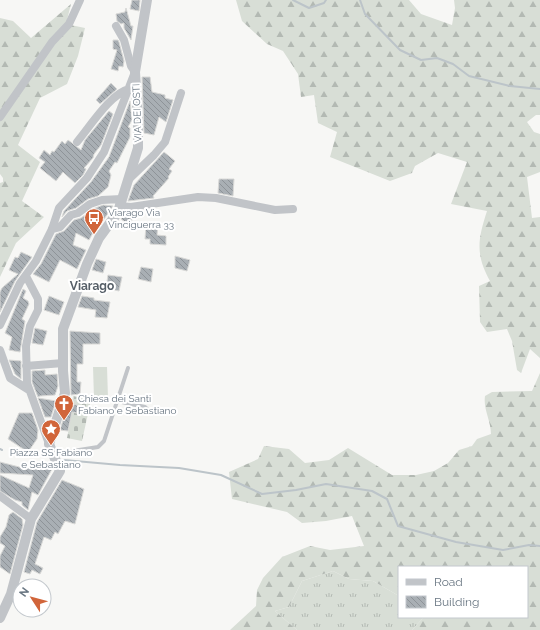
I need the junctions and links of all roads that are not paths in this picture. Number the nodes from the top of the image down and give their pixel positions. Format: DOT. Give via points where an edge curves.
graph roads {
  1 [pos="80,0"];
  2 [pos="147,0"];
  3 [pos="116,26"];
  4 [pos="135,72"];
  5 [pos="129,89"];
  6 [pos="181,93"];
  7 [pos="0,117"];
  8 [pos="77,142"];
  9 [pos="128,180"];
  10 [pos="120,203"];
  11 [pos="293,209"];
  12 [pos="52,229"];
  13 [pos="26,276"];
  14 [pos="0,325"];
  15 [pos="0,350"];
  16 [pos="63,363"];
  17 [pos="26,366"];
  18 [pos="128,368"];
  19 [pos="29,390"];
  20 [pos="117,401"];
  21 [pos="148,410"];
  22 [pos="51,449"];
  23 [pos="0,496"];
  24 [pos="31,519"];
  25 [pos="0,618"];
  1 -- 7 [label="street" via="69,24 52,42"];
  2 -- 4 [label="street, VIA DEI OSTI"];
  3 -- 4 [label="street" via="124,40"];
  4 -- 5 [label="street"];
  4 -- 9 [label="street, VIA DEI OSTI" via="138,148"];
  5 -- 8 [label="street" via="123,91 95,116"];
  5 -- 12 [label="street" via="104,152 87,178 59,208"];
  6 -- 9 [label="street" via="165,142"];
  9 -- 10 [label="street, VIA DEI OSTI"];
  10 -- 11 [label="street" via="131,207 198,197 216,198 275,210"];
  10 -- 12 [label="street" via="102,200 90,204 78,213 70,215 60,227"];
  10 -- 16 [label="street, VIA DEI OSTI" via="118,212 99,238 63,329"];
  12 -- 13 [label="street"];
  13 -- 14 [label="street"];
  13 -- 17 [label="street" via="38,299 38,310 30,326"];
  15 -- 19 [label="street" via="10,378"];
  16 -- 17 [label="street"];
  16 -- 22 [label="street, VIA DEI OSTI" via="65,394"];
  17 -- 19 [label="street"];
  18 -- 20 [label="lane"];
  19 -- 22 [label="street"];
  20 -- 21 [label="lane" via="145,407"];
  20 -- 22 [label="lane" via="104,441 98,447"];
  22 -- 24 [label="street" via="60,471"];
  23 -- 24 [label="street"];
  24 -- 25 [label="street" via="11,594"];
}
